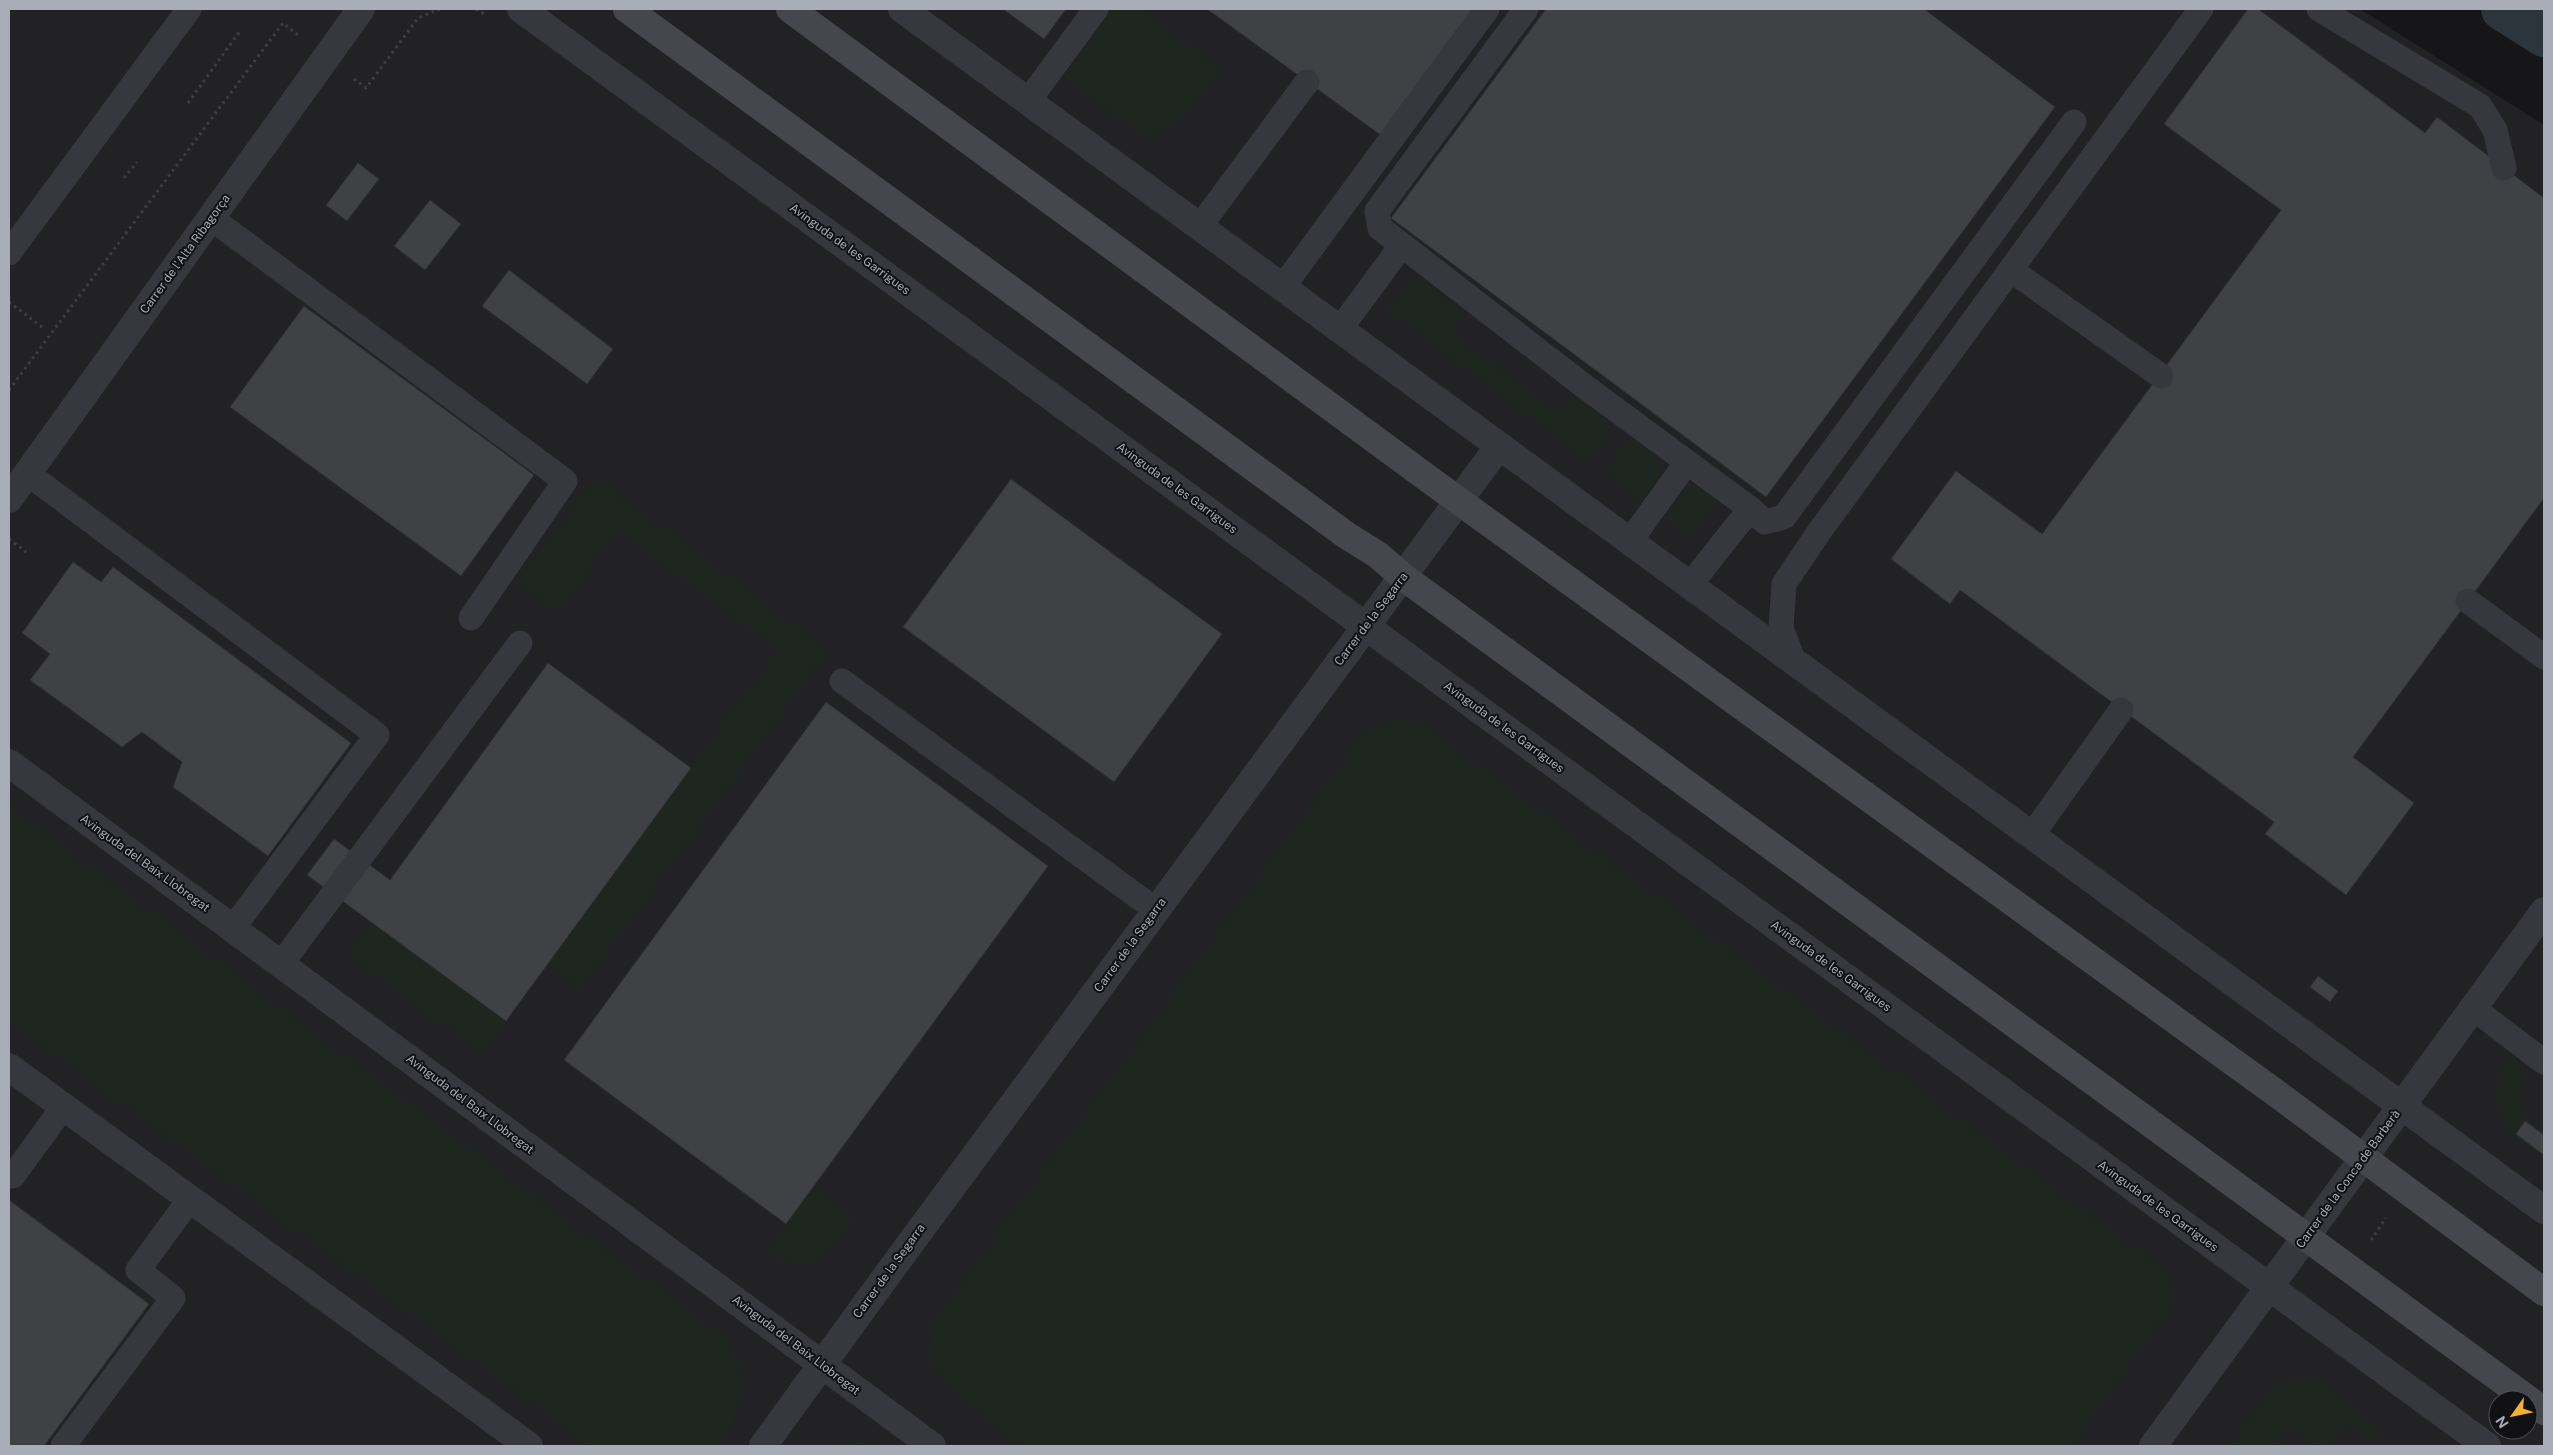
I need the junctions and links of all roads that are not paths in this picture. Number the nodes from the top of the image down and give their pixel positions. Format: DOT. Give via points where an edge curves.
graph roads {
  1 [pos="189,9"];
  2 [pos="361,9"];
  3 [pos="521,9"];
  4 [pos="627,9"];
  5 [pos="790,9"];
  6 [pos="902,9"];
  7 [pos="1096,9"];
  8 [pos="1487,9"];
  9 [pos="1526,9"];
  10 [pos="2201,9"];
  11 [pos="2319,9"];
  12 [pos="1307,82"];
  13 [pos="1028,101"];
  14 [pos="2074,122"];
  15 [pos="2504,168"];
  16 [pos="211,218"];
  17 [pos="1200,226"];
  18 [pos="1402,245"];
  19 [pos="9,253"];
  20 [pos="2011,270"];
  21 [pos="1282,288"];
  22 [pos="1340,329"];
  23 [pos="2161,376"];
  24 [pos="1499,446"];
  25 [pos="1687,462"];
  26 [pos="27,473"];
  27 [pos="9,499"];
  28 [pos="1459,499"];
  29 [pos="1752,510"];
  30 [pos="1630,541"];
  31 [pos="1402,576"];
  32 [pos="1690,585"];
  33 [pos="2468,601"];
  34 [pos="470,618"];
  35 [pos="1366,626"];
  36 [pos="520,643"];
  37 [pos="2544,657"];
  38 [pos="1794,662"];
  39 [pos="842,681"];
  40 [pos="2121,710"];
  41 [pos="9,762"];
  42 [pos="2032,835"];
  43 [pos="1156,910"];
  44 [pos="2544,911"];
  45 [pos="233,928"];
  46 [pos="280,964"];
  47 [pos="2473,1008"];
  48 [pos="2544,1062"];
  49 [pos="9,1067"];
  50 [pos="2401,1106"];
  51 [pos="63,1107"];
  52 [pos="2363,1159"];
  53 [pos="9,1173"];
  54 [pos="190,1200"];
  55 [pos="2544,1210"];
  56 [pos="2306,1236"];
  57 [pos="2270,1287"];
  58 [pos="2544,1292"];
  59 [pos="821,1364"];
  60 [pos="2544,1411"];
  61 [pos="63,1446"];
  62 [pos="529,1446"];
  63 [pos="763,1446"];
  64 [pos="932,1446"];
  65 [pos="2153,1446"];
  66 [pos="2487,1446"];
  1 -- 19 [label="lane"];
  2 -- 16 [label="street, Carrer de l'Alta Ribagorça"];
  3 -- 35 [label="street, Avinguda de les Garrigues"];
  4 -- 31 [label="street" via="1346,535 1378,555"];
  5 -- 28 [label="street"];
  6 -- 13 [label="street"];
  7 -- 13 [label="lane"];
  8 -- 21 [label="lane"];
  9 -- 18 [label="lane" via="1377,211 1380,228"];
  10 -- 20 [label="lane"];
  11 -- 15 [label="lane" via="2480,106 2495,130"];
  12 -- 17 [label="lane"];
  13 -- 17 [label="street"];
  14 -- 29 [label="lane" via="1784,517 1765,522"];
  16 -- 26 [label="street, Carrer de l'Alta Ribagorça"];
  16 -- 34 [label="lane" via="565,481"];
  17 -- 21 [label="street"];
  18 -- 22 [label="lane"];
  18 -- 25 [label="lane"];
  20 -- 23 [label="lane"];
  20 -- 38 [label="lane" via="1784,584 1780,628"];
  21 -- 22 [label="street"];
  22 -- 24 [label="street"];
  24 -- 28 [label="street, Carrer de la Segarra"];
  24 -- 30 [label="street"];
  25 -- 29 [label="lane"];
  25 -- 30 [label="lane"];
  26 -- 27 [label="street, Carrer de l'Alta Ribagorça"];
  26 -- 45 [label="lane" via="377,735"];
  28 -- 31 [label="street, Carrer de la Segarra"];
  28 -- 52 [label="street"];
  29 -- 32 [label="lane"];
  30 -- 32 [label="street"];
  31 -- 35 [label="street, Carrer de la Segarra"];
  31 -- 56 [label="street"];
  32 -- 38 [label="street"];
  33 -- 37 [label="lane"];
  35 -- 43 [label="street, Carrer de la Segarra"];
  35 -- 57 [label="street, Avinguda de les Garrigues"];
  36 -- 46 [label="lane"];
  38 -- 42 [label="street"];
  39 -- 43 [label="lane"];
  40 -- 42 [label="lane"];
  41 -- 45 [label="street, Avinguda del Baix Llobregat"];
  42 -- 50 [label="street"];
  43 -- 59 [label="street, Carrer de la Segarra"];
  44 -- 47 [label="street, Carrer de la Conca de Barberà"];
  45 -- 46 [label="street, Avinguda del Baix Llobregat"];
  46 -- 59 [label="street, Avinguda del Baix Llobregat"];
  47 -- 48 [label="lane"];
  47 -- 50 [label="street, Carrer de la Conca de Barberà"];
  49 -- 51 [label="street"];
  50 -- 52 [label="street, Carrer de la Conca de Barberà"];
  50 -- 55 [label="street"];
  51 -- 53 [label="lane" via="13,1176"];
  51 -- 54 [label="street"];
  52 -- 56 [label="street, Carrer de la Conca de Barberà"];
  52 -- 58 [label="street"];
  54 -- 61 [label="lane" via="138,1270 173,1298"];
  54 -- 62 [label="street"];
  56 -- 57 [label="street, Carrer de la Conca de Barberà"];
  56 -- 60 [label="street"];
  57 -- 65 [label="street, Carrer de la Conca de Barberà"];
  57 -- 66 [label="street, Avinguda de les Garrigues"];
  59 -- 63 [label="street, Carrer de la Segarra"];
  59 -- 64 [label="street, Avinguda del Baix Llobregat"];
}
